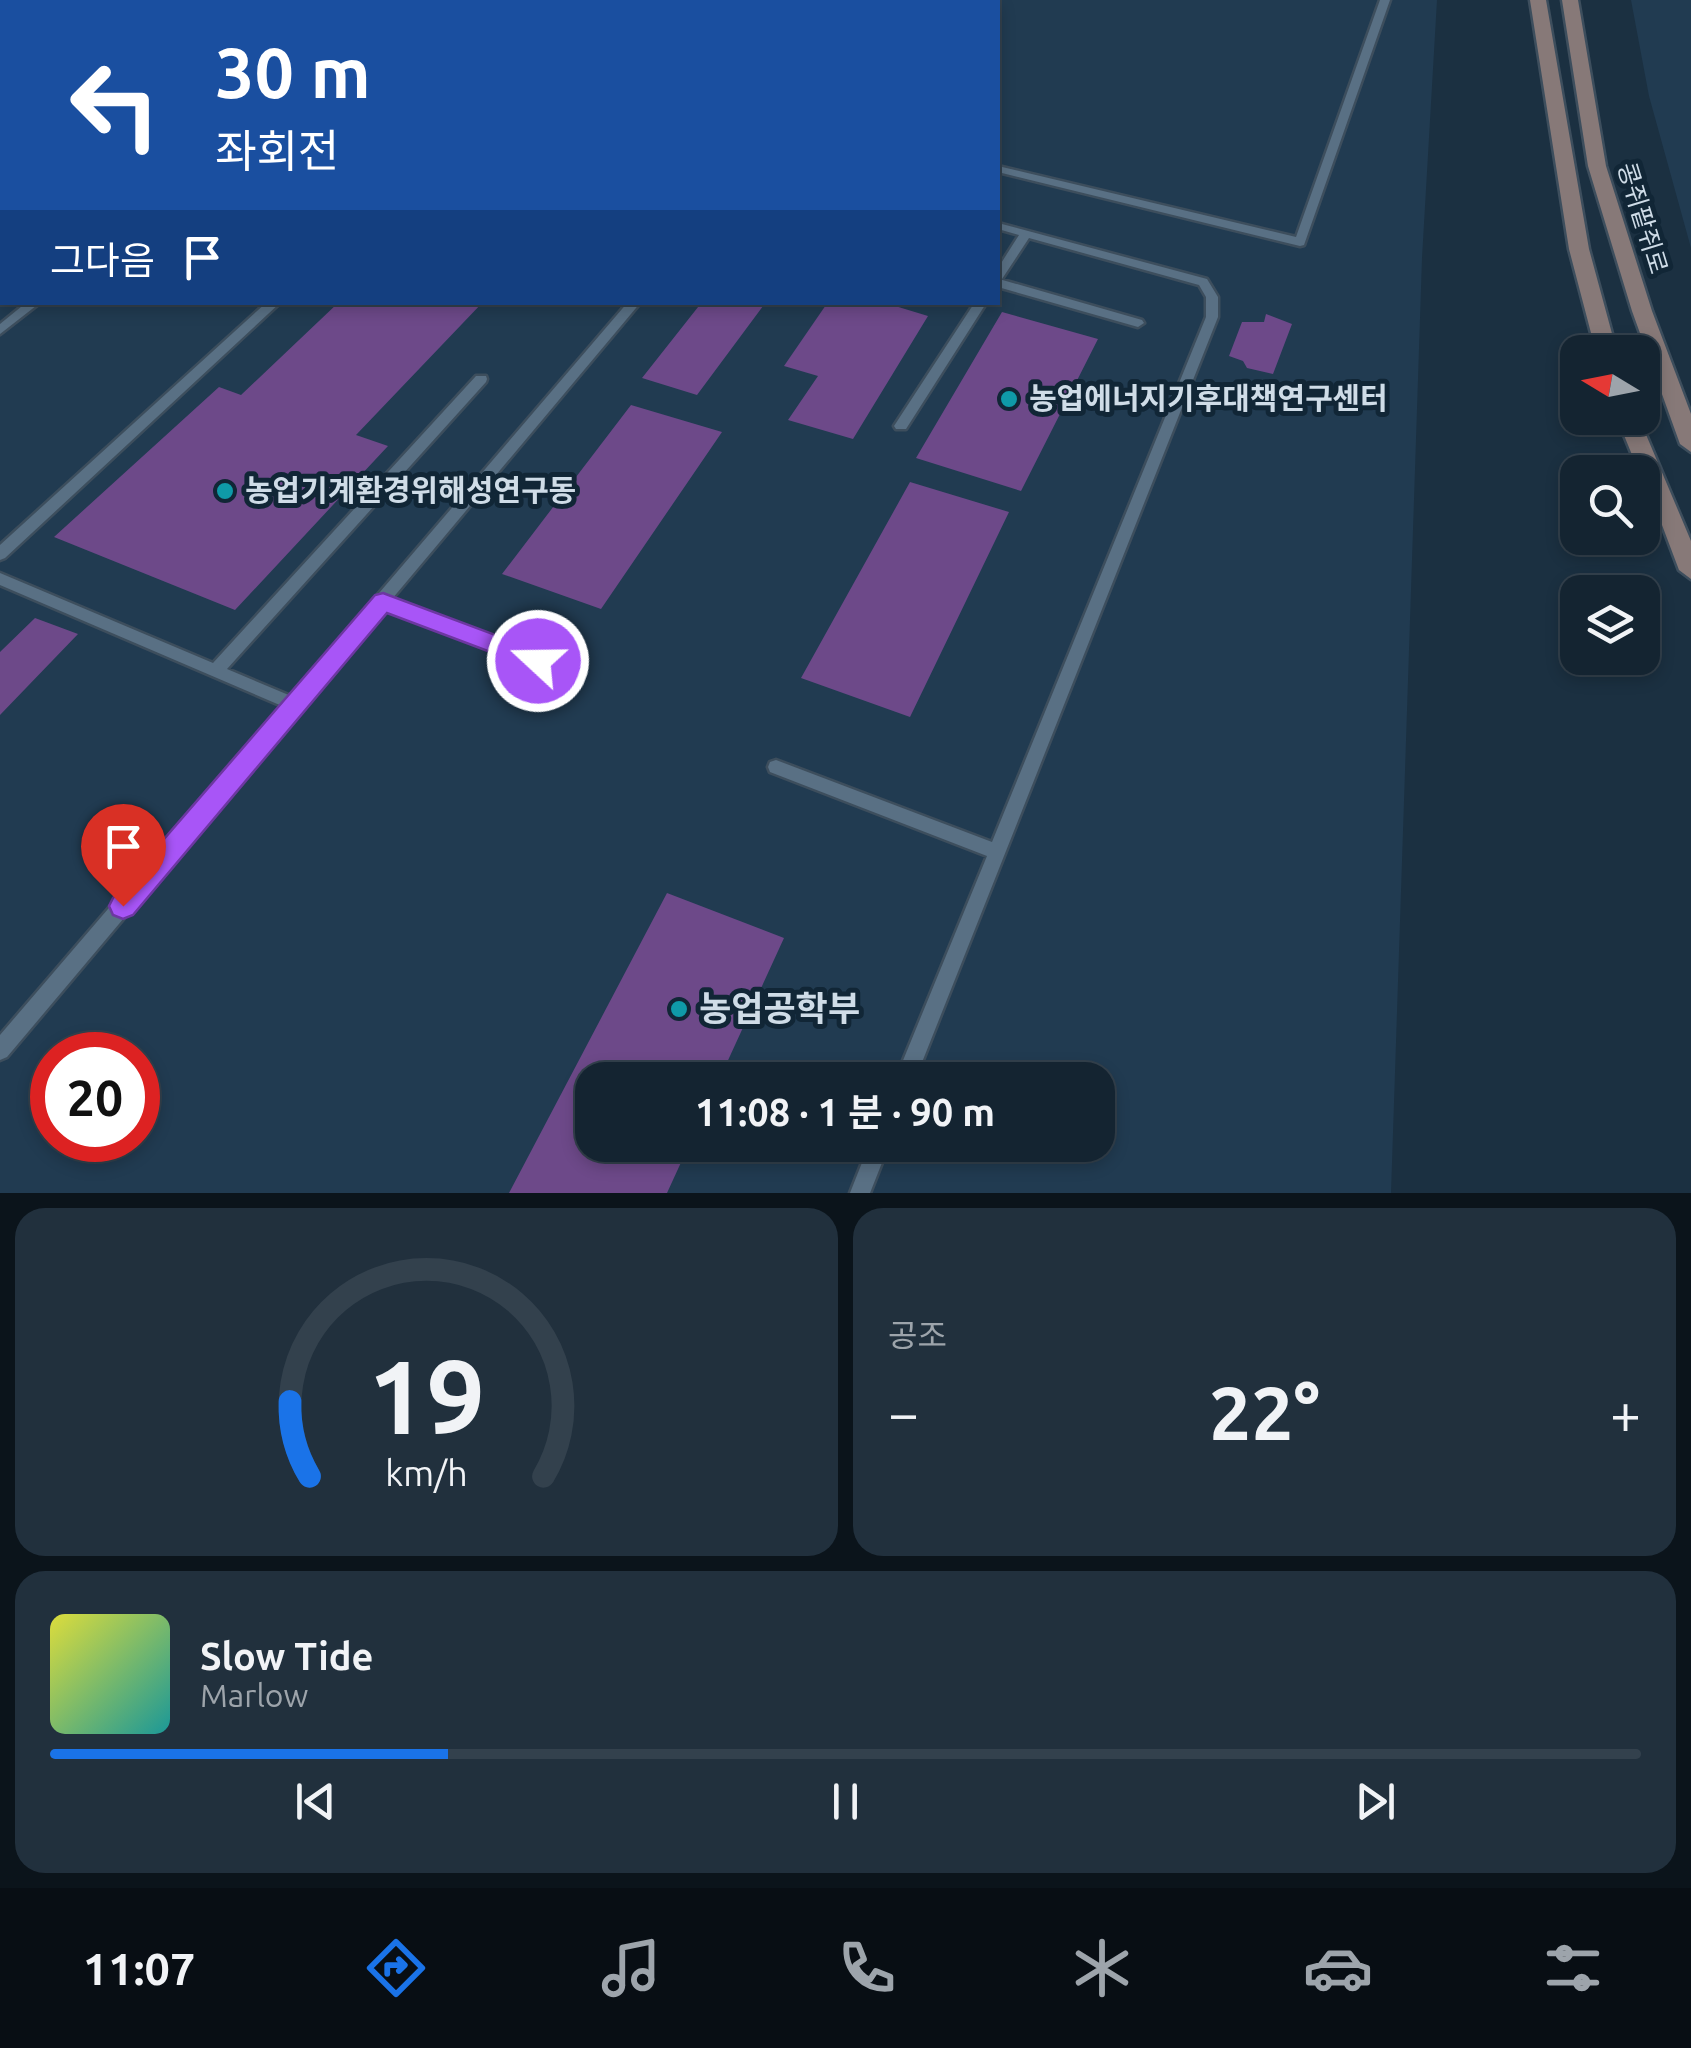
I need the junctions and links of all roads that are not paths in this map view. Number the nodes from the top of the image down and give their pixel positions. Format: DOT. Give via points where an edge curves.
graph roads {
  1 [pos="1371,0"];
  2 [pos="1538,0"];
  3 [pos="1570,0"];
  4 [pos="1385,1"];
  5 [pos="1000,169"];
  6 [pos="1000,226"];
  7 [pos="1026,233"];
  8 [pos="1000,277"];
  9 [pos="1000,281"];
  10 [pos="31,305"];
  11 [pos="272,305"];
  12 [pos="632,305"];
  13 [pos="979,305"];
  14 [pos="1138,323"];
  15 [pos="0,330"];
  16 [pos="1602,335"];
  17 [pos="481,379"];
  18 [pos="901,426"];
  19 [pos="1635,435"];
  20 [pos="1691,444"];
  21 [pos="0,554"];
  22 [pos="1691,570"];
  23 [pos="0,579"];
  24 [pos="383,602"];
  25 [pos="538,661"];
  26 [pos="216,670"];
  27 [pos="295,705"];
  28 [pos="776,767"];
  29 [pos="997,852"];
  30 [pos="0,1050"];
  31 [pos="912,1062"];
  32 [pos="872,1162"];
  33 [pos="860,1193"];
  1 -- 4 [label="lane"];
  2 -- 16 [label="main road" via="1579,249"];
  3 -- 20 [label="main road, 콩쥐팥쥐로" via="1597,166"];
  4 -- 5 [label="lane" via="1300,242"];
  6 -- 7 [label="lane"];
  7 -- 8 [label="lane"];
  7 -- 29 [label="lane" via="1203,282 1212,317"];
  9 -- 14 [label="lane"];
  10 -- 15 [label="lane"];
  11 -- 21 [label="lane"];
  12 -- 24 [label="lane"];
  13 -- 18 [label="lane"];
  17 -- 26 [label="lane"];
  19 -- 22 [label="main road"];
  23 -- 26 [label="lane"];
  24 -- 25 [label="lane"];
  24 -- 27 [label="lane"];
  26 -- 27 [label="lane"];
  27 -- 30 [label="lane"];
  28 -- 29 [label="lane"];
  29 -- 31 [label="lane"];
  32 -- 33 [label="lane"];
}
